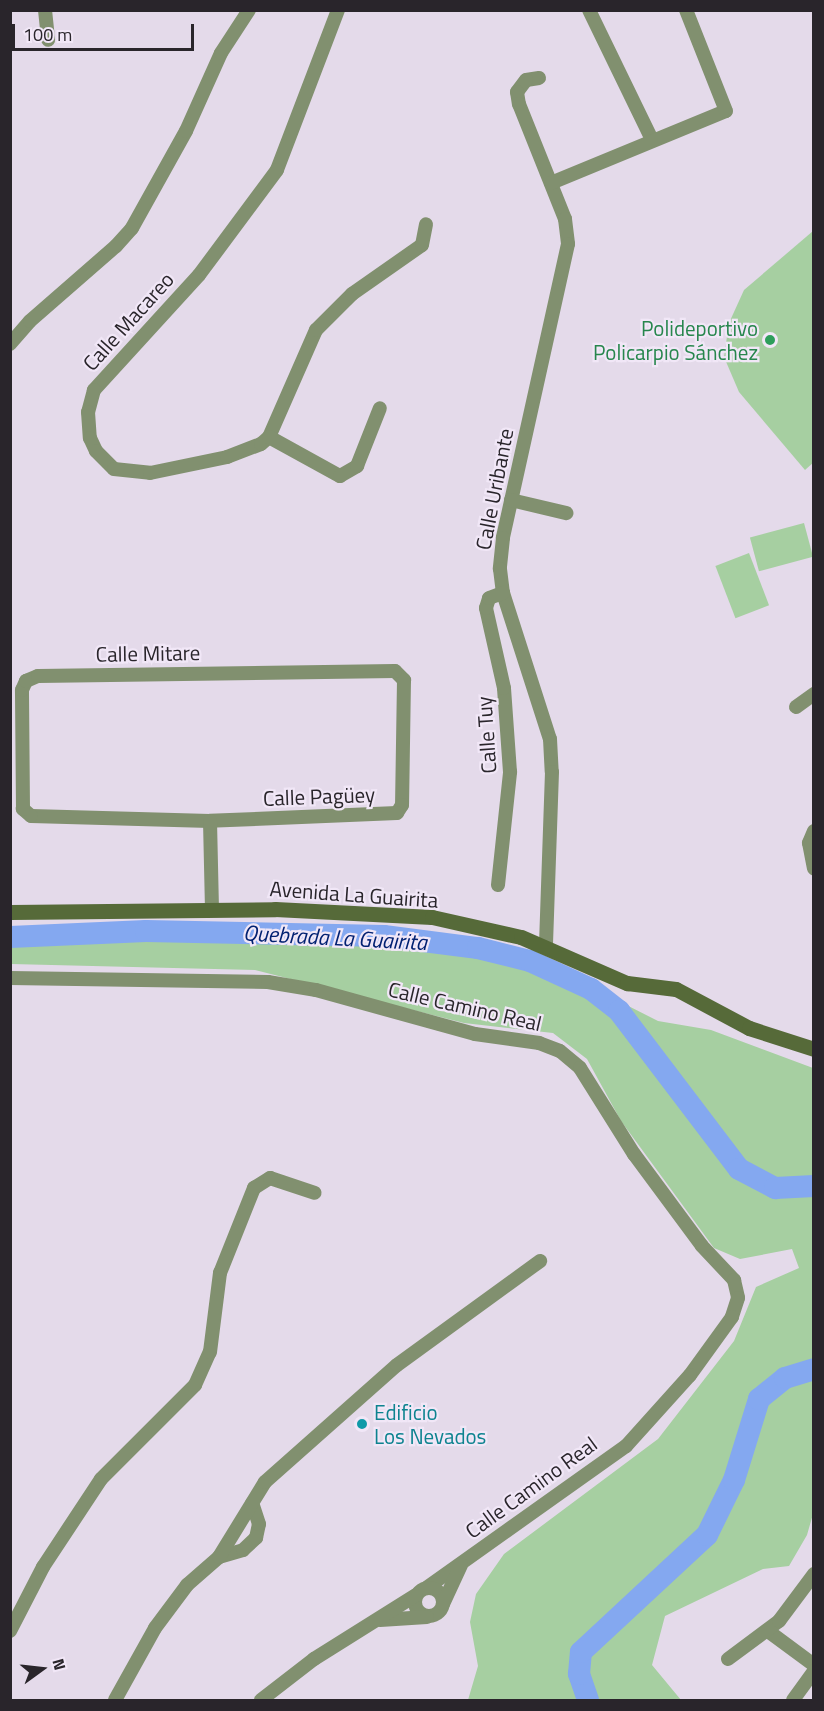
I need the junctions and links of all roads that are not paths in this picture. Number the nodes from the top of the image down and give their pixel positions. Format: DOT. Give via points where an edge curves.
graph roads {
  1 [pos="45,10"];
  2 [pos="249,10"];
  3 [pos="338,10"];
  4 [pos="589,10"];
  5 [pos="686,10"];
  6 [pos="48,40"];
  7 [pos="539,78"];
  8 [pos="652,140"];
  9 [pos="551,183"];
  10 [pos="426,224"];
  11 [pos="10,344"];
  12 [pos="380,408"];
  13 [pos="270,437"];
  14 [pos="511,500"];
  15 [pos="566,513"];
  16 [pos="503,593"];
  17 [pos="401,674"];
  18 [pos="813,694"];
  19 [pos="796,707"];
  20 [pos="23,809"];
  21 [pos="210,821"];
  22 [pos="813,831"];
  23 [pos="813,869"];
  24 [pos="498,885"];
  25 [pos="212,909"];
  26 [pos="10,912"];
  27 [pos="546,946"];
  28 [pos="10,978"];
  29 [pos="813,1048"];
  30 [pos="315,1193"];
  31 [pos="540,1261"];
  32 [pos="252,1503"];
  33 [pos="219,1557"];
  34 [pos="462,1563"];
  35 [pos="813,1574"];
  36 [pos="421,1591"];
  37 [pos="443,1604"];
  38 [pos="430,1617"];
  39 [pos="378,1620"];
  40 [pos="10,1631"];
  41 [pos="768,1631"];
  42 [pos="728,1659"];
  43 [pos="813,1665"];
  44 [pos="813,1671"];
  45 [pos="115,1701"];
  46 [pos="261,1701"];
  47 [pos="793,1701"];
  1 -- 6 [label="street"];
  2 -- 11 [label="street" via="221,52 186,131 132,228"];
  3 -- 13 [label="street, Calle Macareo" via="277,170 199,275 94,390 88,412 90,438 96,451 104,462 126,472 150,473 227,457"];
  4 -- 8 [label="street"];
  5 -- 8 [label="street" via="726,111"];
  7 -- 9 [label="street, Calle Uribante" via="526,80 518,92"];
  8 -- 9 [label="street"];
  9 -- 14 [label="street, Calle Uribante" via="566,219 568,244"];
  10 -- 13 [label="street" via="422,245 352,294 316,330"];
  12 -- 13 [label="street" via="357,466 340,476"];
  14 -- 15 [label="street"];
  14 -- 16 [label="street, Calle Uribante" via="501,557"];
  16 -- 24 [label="street, Calle Tuy" via="489,598 486,608 504,688 509,752 510,794"];
  16 -- 27 [label="street, Calle Uribante" via="550,738"];
  17 -- 20 [label="street, Calle Mitare" via="38,676 26,681 22,690"];
  17 -- 21 [label="street, Calle Pagüey" via="402,805 396,813"];
  18 -- 19 [label="street"];
  20 -- 21 [label="street, Calle Pagüey" via="31,816"];
  21 -- 25 [label="street"];
  22 -- 23 [label="street" via="809,843"];
  25 -- 26 [label="street, Avenida La Guairita"];
  25 -- 27 [label="street, Avenida La Guairita" via="359,910 432,918"];
  27 -- 29 [label="street, Avenida La Guairita" via="627,983 676,990 749,1028"];
  28 -- 34 [label="street, Calle Camino Real" via="268,982 315,990 475,1034 539,1043 560,1051 580,1068 634,1154 702,1246 734,1280 738,1298 732,1317 709,1352 626,1446"];
  30 -- 40 [label="street" via="270,1178 254,1188 220,1273 210,1352 195,1385 101,1479 43,1567"];
  31 -- 32 [label="street" via="398,1365 273,1475"];
  32 -- 33 [label="street"];
  32 -- 33 [label="street" via="259,1524 256,1538 243,1550"];
  33 -- 45 [label="street" via="187,1585 155,1628"];
  34 -- 36 [label="street, Calle Camino Real"];
  34 -- 37 [label="street, Calle Camino Real"];
  35 -- 41 [label="street" via="790,1609"];
  36 -- 37 [label="street" via="439,1592"];
  36 -- 38 [label="street" via="418,1613"];
  36 -- 39 [label="street, Calle Camino Real"];
  37 -- 38 [label="street, Calle Camino Real"];
  38 -- 39 [label="street, Calle Camino Real"];
  39 -- 46 [label="street, Calle Camino Real" via="314,1659"];
  41 -- 42 [label="street"];
  41 -- 43 [label="street"];
  44 -- 47 [label="street"];
}
